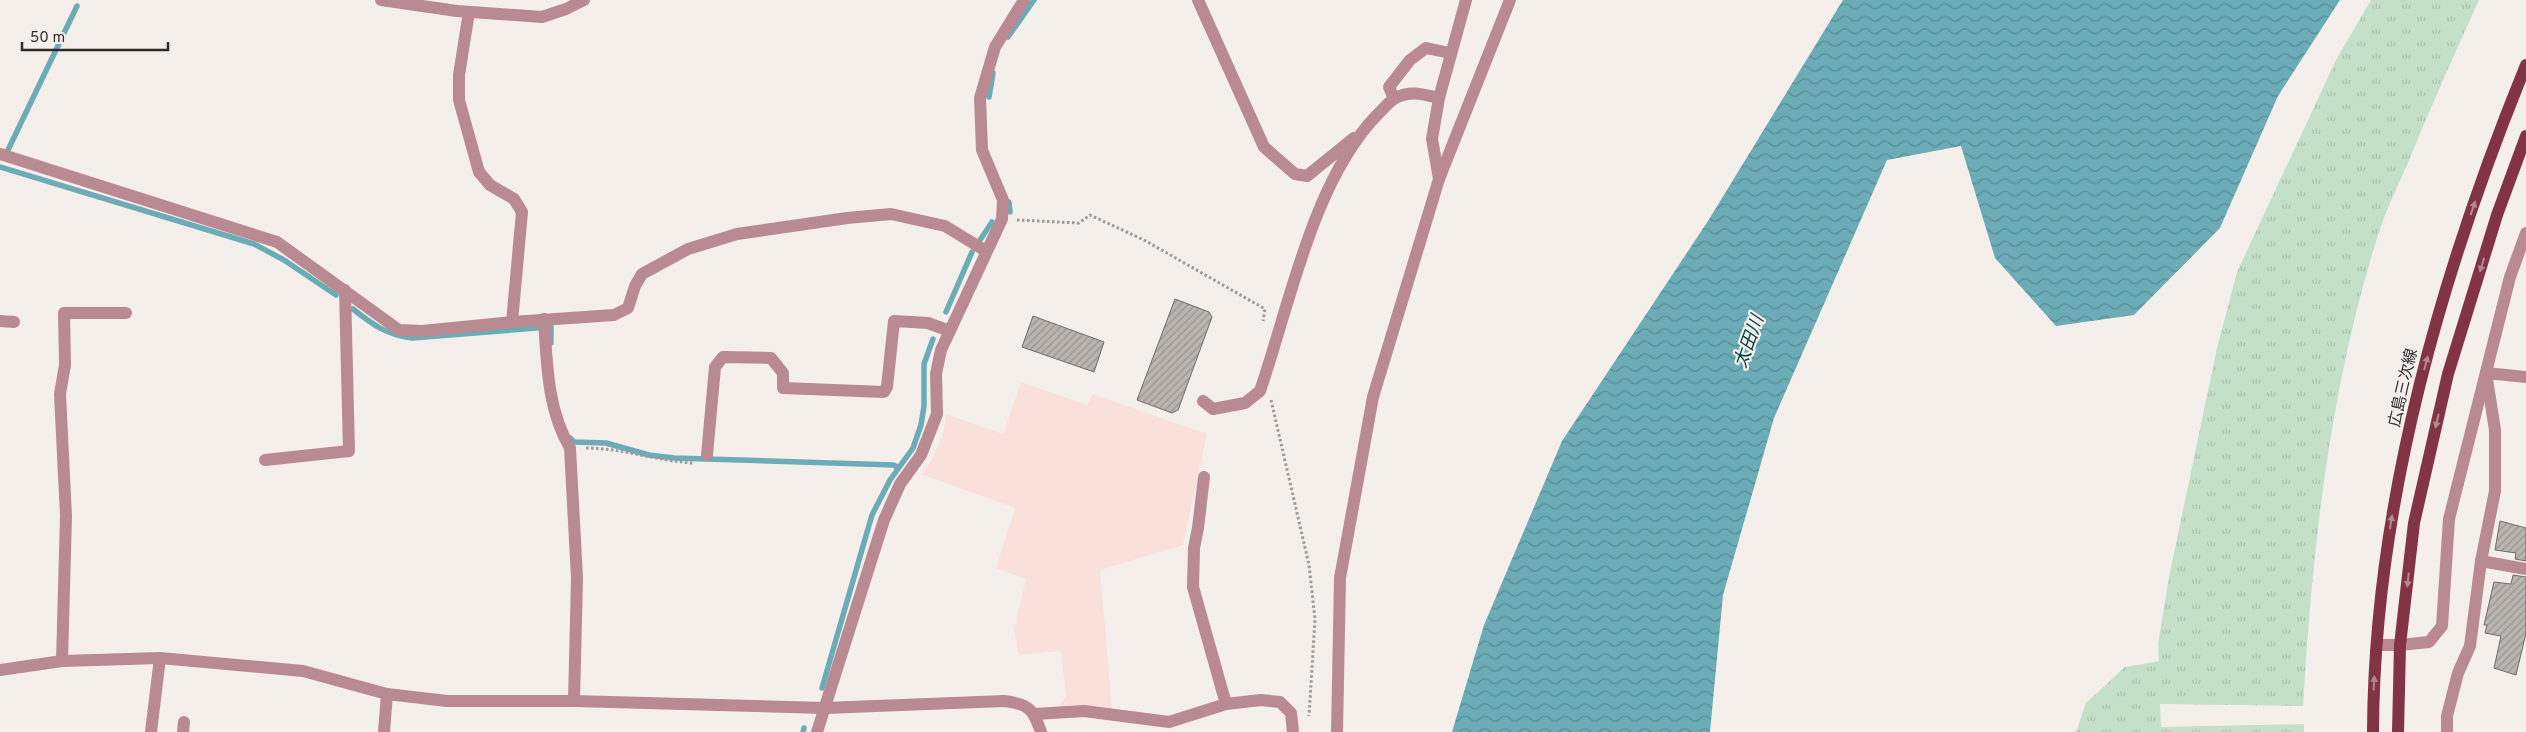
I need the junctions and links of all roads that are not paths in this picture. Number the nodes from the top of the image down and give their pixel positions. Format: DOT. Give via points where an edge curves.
graph roads {
  1 [pos="381,0"];
  2 [pos="584,0"];
  3 [pos="1024,0"];
  4 [pos="1198,0"];
  5 [pos="1466,0"];
  6 [pos="1510,0"];
  7 [pos="459,8"];
  8 [pos="1450,53"];
  9 [pos="2526,65"];
  10 [pos="1439,98"];
  11 [pos="1394,99"];
  12 [pos="1361,132"];
  13 [pos="2526,136"];
  14 [pos="0,154"];
  15 [pos="1439,179"];
  16 [pos="2526,234"];
  17 [pos="986,251"];
  18 [pos="344,290"];
  19 [pos="126,313"];
  20 [pos="544,319"];
  21 [pos="0,321"];
  22 [pos="14,322"];
  23 [pos="512,322"];
  24 [pos="950,331"];
  25 [pos="2486,373"];
  26 [pos="2526,377"];
  27 [pos="1203,401"];
  28 [pos="702,459"];
  29 [pos="265,460"];
  30 [pos="1204,478"];
  31 [pos="2482,561"];
  32 [pos="2526,569"];
  33 [pos="2377,645"];
  34 [pos="2400,645"];
  35 [pos="160,658"];
  36 [pos="62,661"];
  37 [pos="0,670"];
  38 [pos="387,694"];
  39 [pos="574,700"];
  40 [pos="1226,704"];
  41 [pos="824,708"];
  42 [pos="1035,714"];
  43 [pos="151,732"];
  44 [pos="384,732"];
  45 [pos="817,732"];
  46 [pos="1040,732"];
  47 [pos="1293,732"];
  48 [pos="1336,732"];
  49 [pos="2373,732"];
  50 [pos="2398,732"];
  51 [pos="2447,732"];
  1 -- 7 [label="street"];
  2 -- 7 [label="street" via="542,17"];
  3 -- 17 [label="street" via="995,46 980,98 982,150 1003,200 1002,219"];
  4 -- 12 [label="street" via="1264,147 1295,174 1307,176"];
  5 -- 8 [label="street"];
  6 -- 15 [label="street"];
  7 -- 23 [label="street" via="459,100 480,172 490,185 514,199 522,212"];
  8 -- 10 [label="street"];
  8 -- 11 [label="street" via="1426,48 1410,60 1389,87"];
  33 -- 9 [label="main road, 広島三次線, one-way" via="2391,519 2425,368 2447,286"];
  10 -- 11 [label="street" via="1414,92"];
  10 -- 15 [label="street" via="1432,139"];
  11 -- 12 [label="street"];
  12 -- 27 [label="street" via="1331,182 1312,229 1260,391 1245,403 1213,409"];
  13 -- 34 [label="main road, one-way" via="2497,215 2448,374 2414,523"];
  14 -- 18 [label="street" via="277,242"];
  15 -- 48 [label="street" via="1373,397 1340,578"];
  16 -- 25 [label="street" via="2510,277"];
  17 -- 20 [label="street" via="945,226 891,214 737,234 688,249 642,274 628,308 614,315"];
  17 -- 24 [label="street"];
  18 -- 23 [label="street" via="400,330 422,331"];
  18 -- 29 [label="street" via="348,451"];
  19 -- 36 [label="street" via="64,313 65,365 60,394 66,516"];
  20 -- 23 [label="street"];
  20 -- 39 [label="street" via="548,384 560,430 570,448 577,578"];
  21 -- 22 [label="street"];
  24 -- 28 [label="street" via="928,323 894,321 884,392 782,388 783,373 771,358 723,357 715,367"];
  24 -- 41 [label="street" via="941,350 936,374 937,414 921,455 900,484 884,520"];
  25 -- 26 [label="street"];
  25 -- 31 [label="street" via="2495,430 2495,491"];
  25 -- 34 [label="street" via="2449,519 2442,626 2429,642"];
  30 -- 40 [label="street" via="1194,548 1193,587"];
  31 -- 32 [label="street"];
  31 -- 51 [label="street" via="2470,646 2458,673 2447,716"];
  33 -- 34 [label="street"];
  49 -- 33 [label="main road, 広島三次線, one-way"];
  34 -- 50 [label="main road"];
  35 -- 36 [label="street"];
  35 -- 38 [label="street" via="303,671"];
  35 -- 43 [label="street"];
  36 -- 37 [label="street"];
  38 -- 39 [label="street" via="447,700"];
  38 -- 44 [label="street"];
  39 -- 41 [label="street"];
  40 -- 42 [label="street" via="1169,722 1084,711"];
  40 -- 47 [label="street" via="1262,700 1280,702 1291,712"];
  41 -- 42 [label="street" via="1004,700 1022,704"];
  41 -- 45 [label="street"];
  42 -- 46 [label="street"];
}
